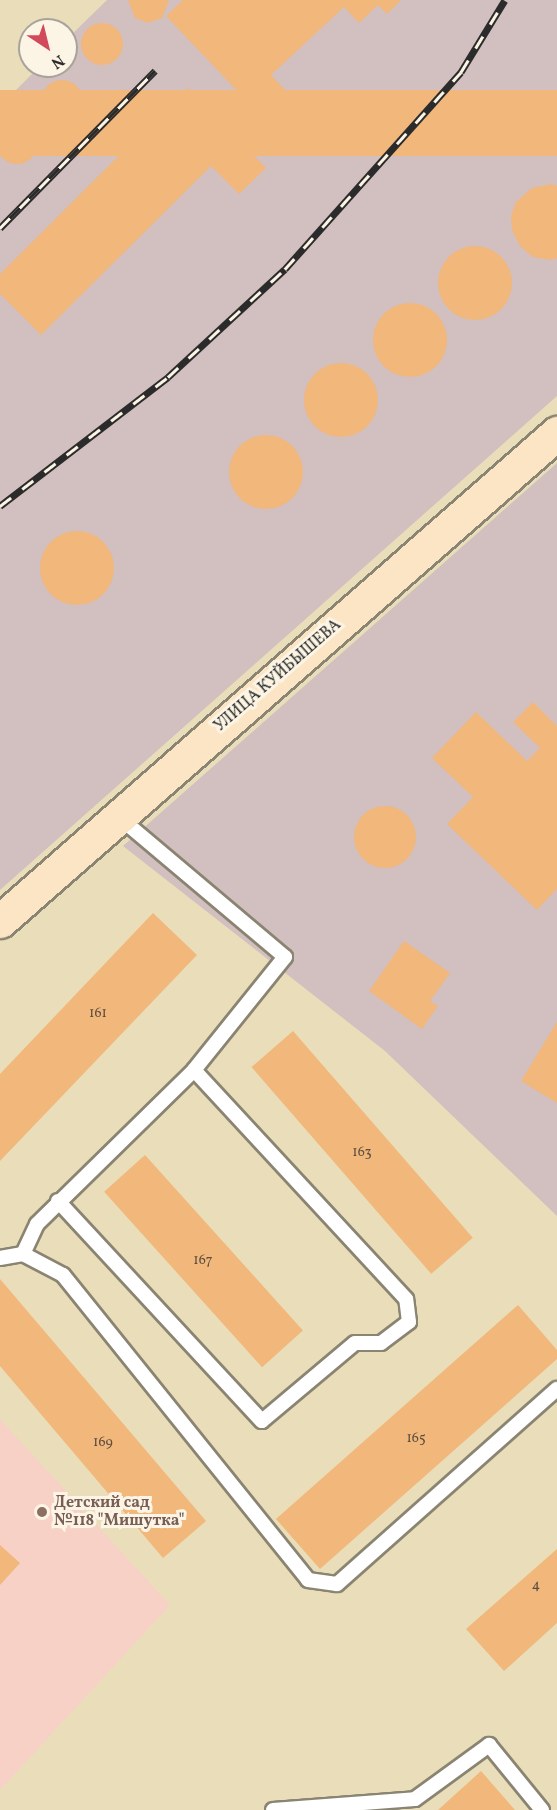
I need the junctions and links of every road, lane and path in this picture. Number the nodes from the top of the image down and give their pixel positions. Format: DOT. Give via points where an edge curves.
graph roads {
  1 [pos="557,433"];
  2 [pos="117,815"];
  3 [pos="0,921"];
  4 [pos="194,1070"];
  5 [pos="58,1200"];
  6 [pos="23,1254"];
  7 [pos="0,1258"];
  8 [pos="557,1389"];
  9 [pos="273,1810"];
  10 [pos="542,1810"];
  1 -- 2 [label="main road, УЛИЦА КУЙБЫШЕВА"];
  2 -- 3 [label="main road, УЛИЦА КУЙБЫШЕВА"];
  2 -- 4 [label="lane" via="285,957"];
  4 -- 5 [label="lane"];
  4 -- 5 [label="lane" via="406,1299 409,1322 381,1343 354,1343 262,1421"];
  5 -- 6 [label="lane" via="37,1224"];
  6 -- 7 [label="lane"];
  6 -- 8 [label="lane" via="63,1275 308,1580 337,1584"];
  9 -- 10 [label="lane" via="415,1799 489,1745"];
}
